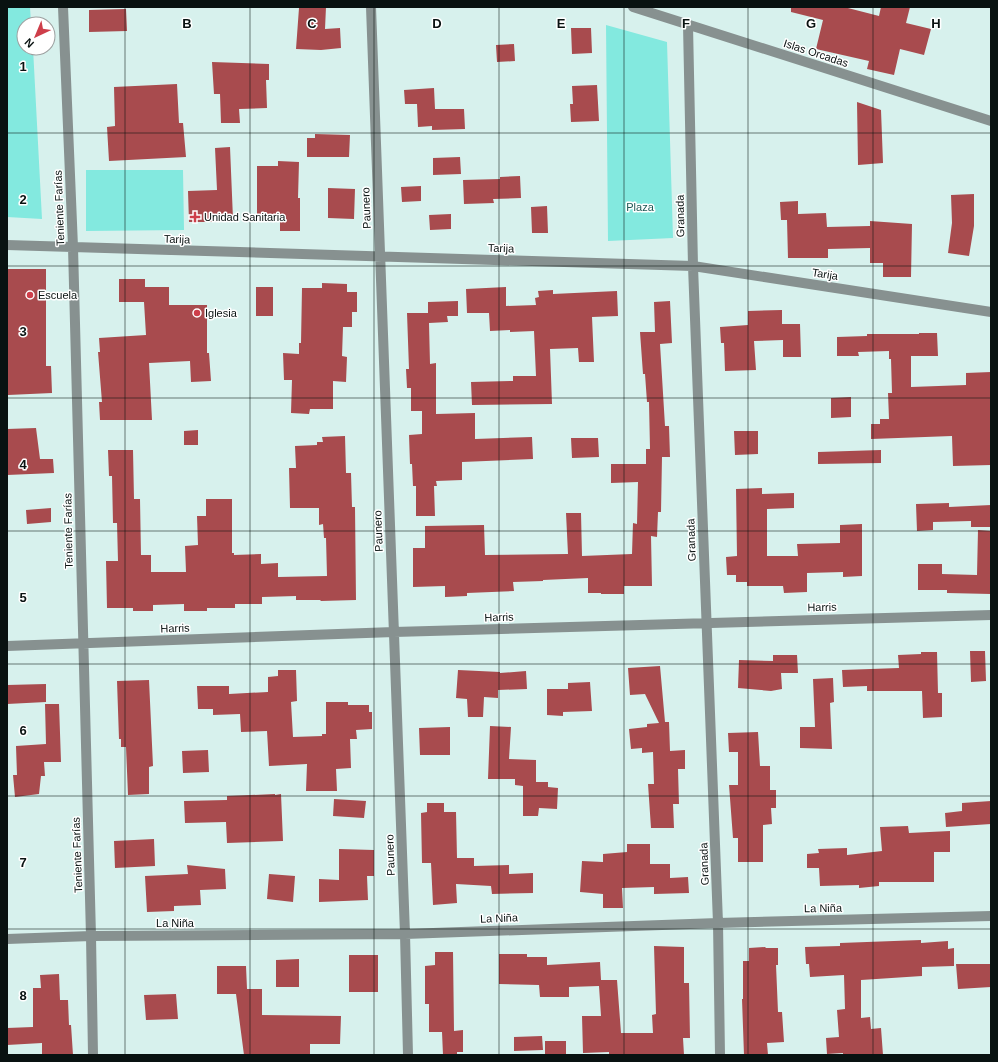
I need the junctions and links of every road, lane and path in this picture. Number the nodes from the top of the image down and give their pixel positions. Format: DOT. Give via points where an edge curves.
graph roads {
  1 [pos="63,7"];
  2 [pos="371,7"];
  3 [pos="633,7"];
  4 [pos="688,25"];
  5 [pos="991,121"];
  6 [pos="7,245"];
  7 [pos="73,247"];
  8 [pos="380,257"];
  9 [pos="693,266"];
  10 [pos="991,312"];
  11 [pos="991,615"];
  12 [pos="706,622"];
  13 [pos="394,632"];
  14 [pos="83,644"];
  15 [pos="7,646"];
  16 [pos="991,916"];
  17 [pos="718,923"];
  18 [pos="405,934"];
  19 [pos="91,936"];
  20 [pos="7,939"];
  21 [pos="93,1055"];
  22 [pos="408,1055"];
  23 [pos="720,1055"];
  1 -- 7 [label="street, Teniente Farías"];
  2 -- 8 [label="street, Paunero"];
  3 -- 4 [label="street, Islas Orcadas"];
  4 -- 5 [label="street, Islas Orcadas"];
  4 -- 9 [label="street, Granada"];
  6 -- 7 [label="street, Tarija"];
  7 -- 8 [label="street, Tarija"];
  7 -- 14 [label="street, Teniente Farías"];
  8 -- 9 [label="street, Tarija"];
  8 -- 13 [label="street, Paunero"];
  9 -- 10 [label="street, Tarija"];
  9 -- 12 [label="street, Granada"];
  11 -- 12 [label="street, Harris"];
  12 -- 13 [label="street, Harris"];
  12 -- 17 [label="street, Granada"];
  13 -- 14 [label="street, Harris"];
  13 -- 18 [label="street, Paunero"];
  14 -- 15 [label="street, Harris"];
  14 -- 19 [label="street, Teniente Farías"];
  16 -- 17 [label="street, La Niña"];
  17 -- 18 [label="street, La Niña"];
  17 -- 23 [label="street, Granada"];
  18 -- 19 [label="street, La Niña"];
  18 -- 22 [label="street, Paunero"];
  19 -- 20 [label="street, La Niña"];
  19 -- 21 [label="street, Teniente Farías"];
}
